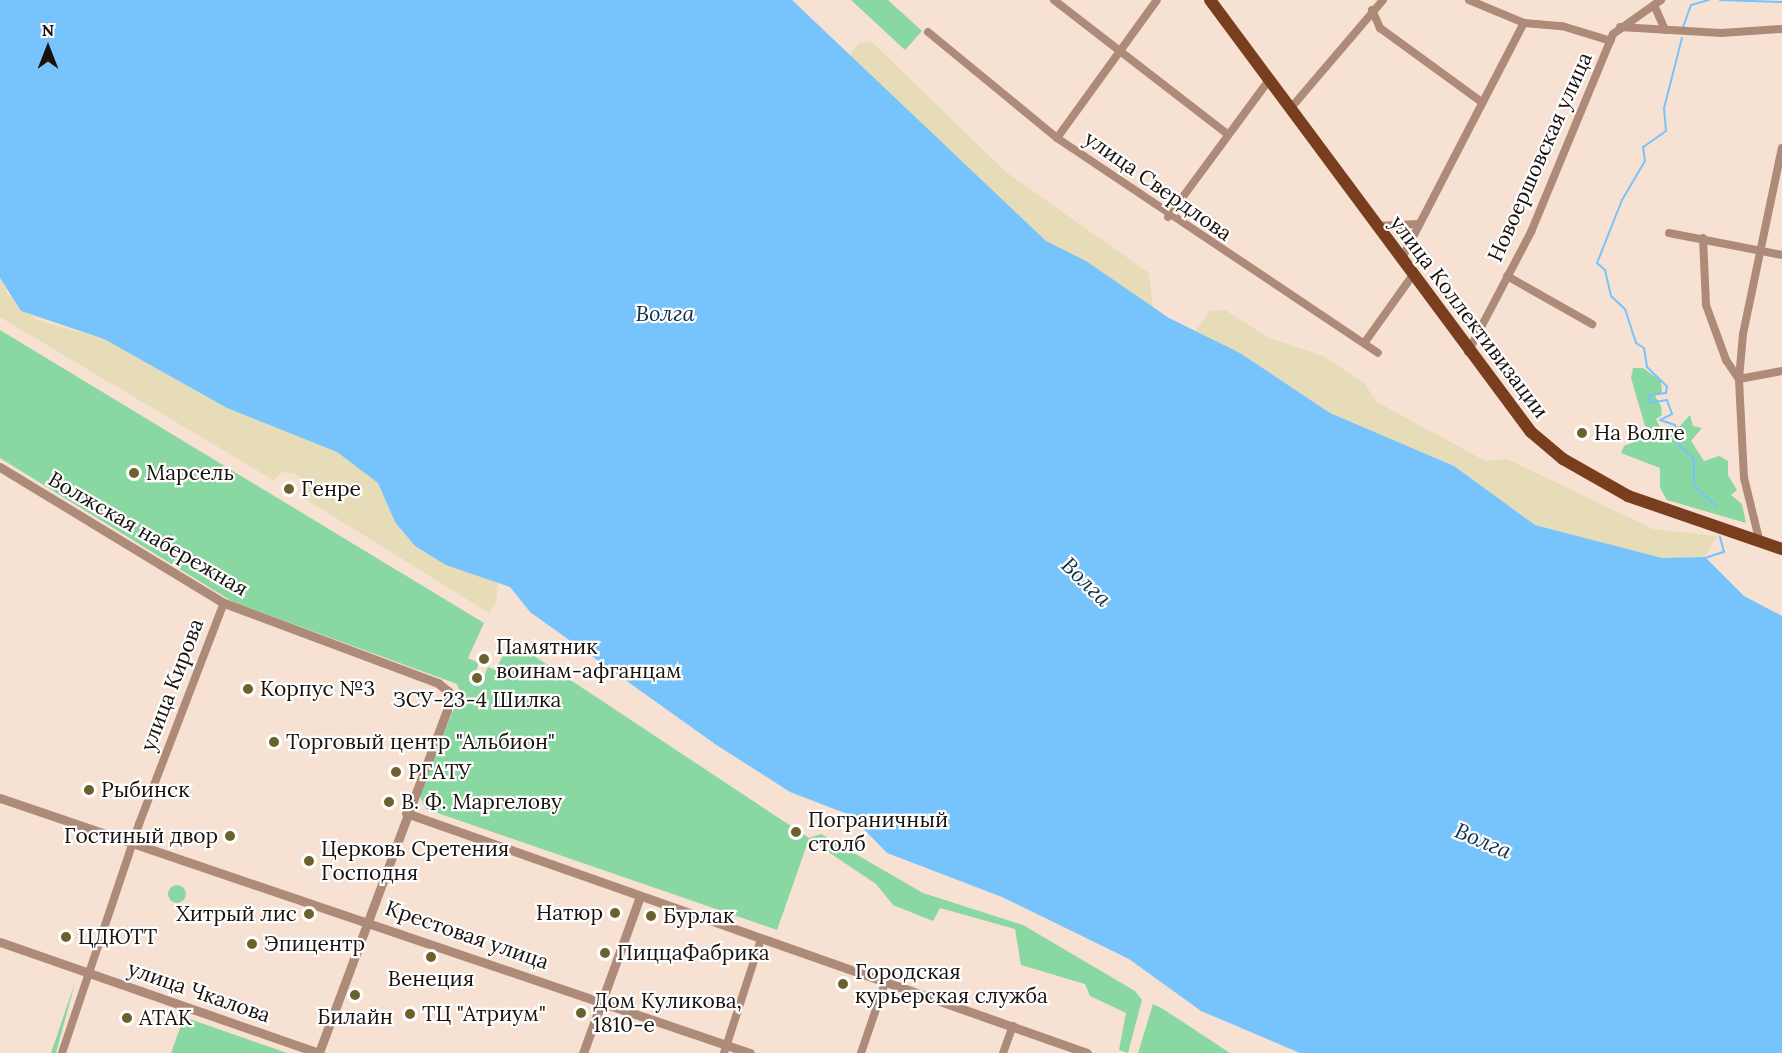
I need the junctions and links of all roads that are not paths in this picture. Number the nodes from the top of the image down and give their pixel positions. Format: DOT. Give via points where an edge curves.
graph roads {
  1 [pos="1054,0"];
  2 [pos="1157,0"];
  3 [pos="1210,0"];
  4 [pos="1383,0"];
  5 [pos="1469,0"];
  6 [pos="1658,3"];
  7 [pos="1372,10"];
  8 [pos="1524,22"];
  9 [pos="1620,27"];
  10 [pos="1782,29"];
  11 [pos="1665,30"];
  12 [pos="928,32"];
  13 [pos="1611,40"];
  14 [pos="1116,53"];
  15 [pos="1269,80"];
  16 [pos="1484,103"];
  17 [pos="1290,109"];
  18 [pos="1225,132"];
  19 [pos="1057,138"];
  20 [pos="1782,148"];
  21 [pos="1779,172"];
  22 [pos="1168,216"];
  23 [pos="1418,224"];
  24 [pos="1376,226"];
  25 [pos="1668,232"];
  26 [pos="1703,238"];
  27 [pos="1759,249"];
  28 [pos="1782,255"];
  29 [pos="1401,260"];
  30 [pos="1412,276"];
  31 [pos="1507,276"];
  32 [pos="1592,324"];
  33 [pos="1365,342"];
  34 [pos="1468,352"];
  35 [pos="1378,353"];
  36 [pos="1782,371"];
  37 [pos="1739,379"];
  38 [pos="0,467"];
  39 [pos="1760,538"];
  40 [pos="1782,549"];
  41 [pos="224,603"];
  42 [pos="0,798"];
  43 [pos="406,813"];
  44 [pos="131,844"];
  45 [pos="640,896"];
  46 [pos="366,920"];
  47 [pos="761,939"];
  48 [pos="0,942"];
  49 [pos="89,973"];
  50 [pos="885,983"];
  51 [pos="602,1001"];
  52 [pos="1013,1026"];
  53 [pos="725,1049"];
  54 [pos="62,1053"];
  55 [pos="319,1053"];
  56 [pos="583,1053"];
  57 [pos="750,1053"];
  58 [pos="861,1053"];
  59 [pos="1004,1053"];
  60 [pos="1087,1053"];
  1 -- 14 [label="street"];
  2 -- 14 [label="street"];
  3 -- 15 [label="main road, улица Коллективизации"];
  4 -- 7 [label="street"];
  5 -- 8 [label="street"];
  6 -- 9 [label="street"];
  6 -- 11 [label="street"];
  7 -- 16 [label="street" via="1380,28"];
  7 -- 17 [label="street"];
  8 -- 13 [label="street" via="1562,26"];
  8 -- 16 [label="street"];
  9 -- 11 [label="street"];
  9 -- 13 [label="street, Новоершовская улица"];
  10 -- 11 [label="street"];
  12 -- 19 [label="street, улица Свердлова"];
  13 -- 31 [label="street, Новоершовская улица"];
  14 -- 18 [label="street"];
  14 -- 19 [label="street"];
  15 -- 17 [label="main road, улица Коллективизации"];
  15 -- 18 [label="street"];
  16 -- 23 [label="street"];
  17 -- 24 [label="main road, улица Коллективизации"];
  18 -- 22 [label="street"];
  19 -- 22 [label="street, улица Свердлова"];
  20 -- 21 [label="street"];
  21 -- 27 [label="street"];
  22 -- 33 [label="street, улица Свердлова"];
  23 -- 24 [label="street"];
  23 -- 29 [label="street"];
  24 -- 29 [label="main road, улица Коллективизации"];
  25 -- 26 [label="street"];
  26 -- 27 [label="street"];
  26 -- 37 [label="street" via="1711,329"];
  27 -- 28 [label="street"];
  27 -- 37 [label="street"];
  29 -- 30 [label="main road, улица Коллективизации"];
  30 -- 33 [label="street"];
  30 -- 34 [label="main road, улица Коллективизации"];
  31 -- 32 [label="street"];
  31 -- 34 [label="street, Новоершовская улица"];
  33 -- 35 [label="street, улица Свердлова"];
  34 -- 39 [label="main road, улица Коллективизации" via="1523,424 1570,464 1636,499"];
  36 -- 37 [label="street"];
  37 -- 39 [label="street" via="1744,478"];
  38 -- 41 [label="street, Волжская набережная"];
  39 -- 40 [label="main road, улица Коллективизации"];
  41 -- 43 [label="street, Волжская набережная" via="438,683 448,691 447,710"];
  41 -- 44 [label="street, улица Кирова"];
  42 -- 44 [label="street, Крестовая улица"];
  43 -- 45 [label="street"];
  43 -- 46 [label="street"];
  44 -- 46 [label="street, Крестовая улица"];
  44 -- 49 [label="street, улица Кирова"];
  45 -- 47 [label="street"];
  45 -- 51 [label="street"];
  46 -- 51 [label="street, Крестовая улица"];
  46 -- 55 [label="street"];
  47 -- 50 [label="street"];
  47 -- 53 [label="street"];
  48 -- 49 [label="street, улица Чкалова"];
  49 -- 54 [label="street, улица Кирова"];
  49 -- 55 [label="street, улица Чкалова"];
  50 -- 52 [label="street"];
  50 -- 58 [label="street"];
  51 -- 53 [label="street, Крестовая улица"];
  51 -- 56 [label="street"];
  52 -- 59 [label="street"];
  52 -- 60 [label="street"];
  53 -- 57 [label="street, Крестовая улица"];
}
